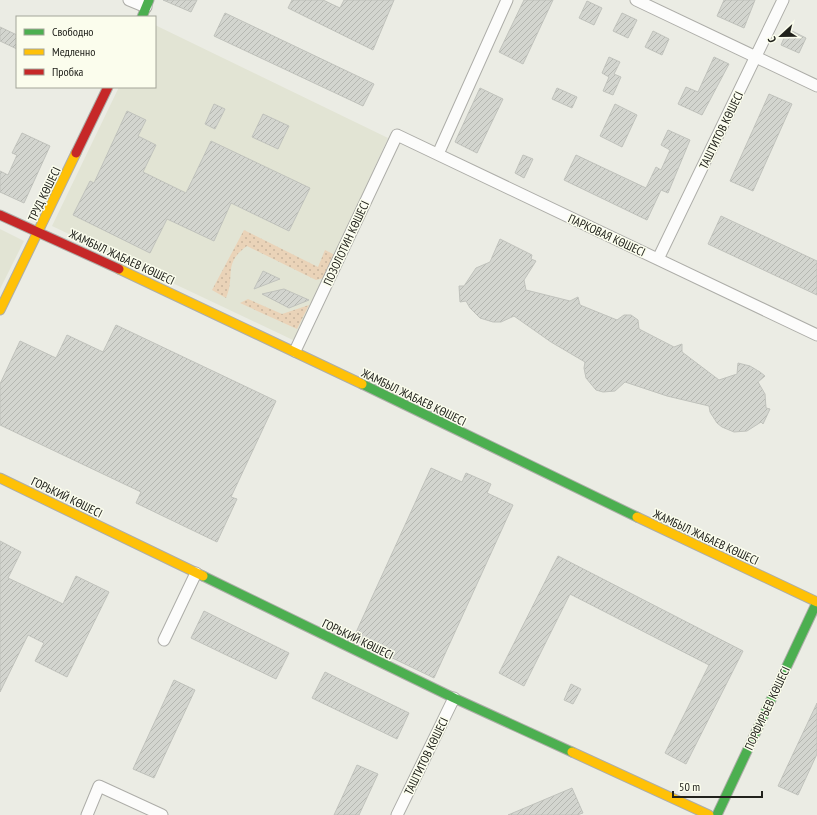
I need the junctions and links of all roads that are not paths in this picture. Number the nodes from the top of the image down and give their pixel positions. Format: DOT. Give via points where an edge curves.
graph roads {
  1 [pos="129,0"];
  2 [pos="507,0"];
  3 [pos="636,0"];
  4 [pos="783,0"];
  5 [pos="146,8"];
  6 [pos="756,57"];
  7 [pos="817,86"];
  8 [pos="108,88"];
  9 [pos="397,135"];
  10 [pos="438,154"];
  11 [pos="0,215"];
  12 [pos="38,232"];
  13 [pos="658,259"];
  14 [pos="0,310"];
  15 [pos="817,335"];
  16 [pos="295,352"];
  17 [pos="0,478"];
  18 [pos="196,573"];
  19 [pos="817,602"];
  20 [pos="164,640"];
  21 [pos="454,698"];
  22 [pos="87,815"];
  23 [pos="162,815"];
  24 [pos="397,815"];
  25 [pos="709,815"];
  26 [pos="717,815"];
  1 -- 5 [label="street"];
  2 -- 10 [label="street"];
  3 -- 6 [label="street"];
  4 -- 6 [label="street, ТАШТИТОВ КӨШЕСІ"];
  6 -- 7 [label="street"];
  6 -- 13 [label="street, ТАШТИТОВ КӨШЕСІ"];
  8 -- 12 [label="street, ТРУД КӨШЕСІ"];
  9 -- 10 [label="street, ПАРКОВАЯ КӨШЕСІ"];
  9 -- 16 [label="street, ПОЗОЛОТИН КӨШЕСІ"];
  10 -- 13 [label="street, ПАРКОВАЯ КӨШЕСІ"];
  11 -- 12 [label="street, ЖАМБЫЛ ЖАБАЕВ КӨШЕСІ"];
  12 -- 14 [label="street, ТРУД КӨШЕСІ"];
  12 -- 16 [label="street, ЖАМБЫЛ ЖАБАЕВ КӨШЕСІ"];
  13 -- 15 [label="street, ПАРКОВАЯ КӨШЕСІ"];
  16 -- 19 [label="street, ЖАМБЫЛ ЖАБАЕВ КӨШЕСІ"];
  17 -- 18 [label="street, ГОРЬКИЙ КӨШЕСІ"];
  18 -- 20 [label="street"];
  18 -- 21 [label="street, ГОРЬКИЙ КӨШЕСІ"];
  19 -- 26 [label="street, ПОРФИРЬЕВ КӨШЕСІ"];
  21 -- 24 [label="street, ТАШТИТОВ КӨШЕСІ"];
  21 -- 25 [label="street, ГОРЬКИЙ КӨШЕСІ"];
  22 -- 23 [label="street" via="99,786"];
}
